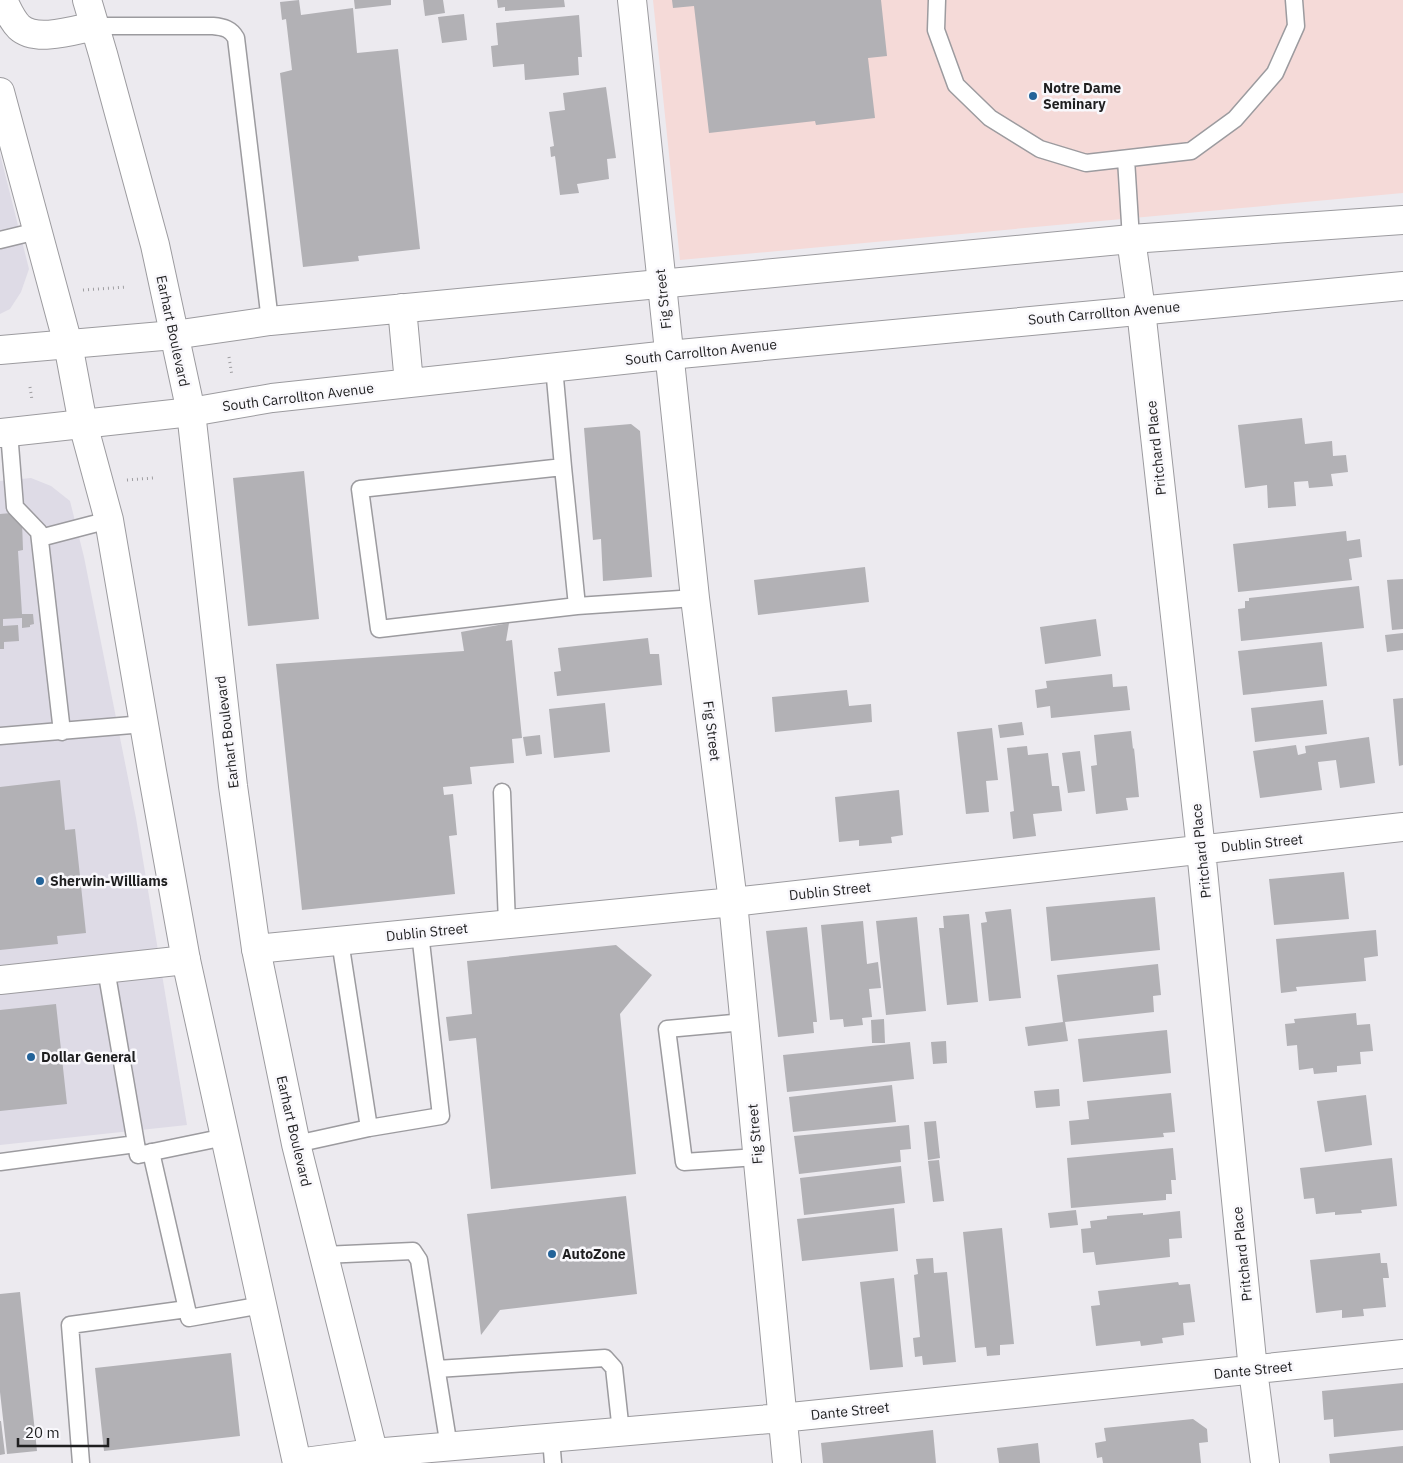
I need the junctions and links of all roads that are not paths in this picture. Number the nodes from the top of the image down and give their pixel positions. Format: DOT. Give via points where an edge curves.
graph roads {
  1 [pos="3,0"];
  2 [pos="87,0"];
  3 [pos="632,0"];
  4 [pos="937,0"];
  5 [pos="1294,0"];
  6 [pos="95,26"];
  7 [pos="0,92"];
  8 [pos="1126,159"];
  9 [pos="1403,220"];
  10 [pos="38,231"];
  11 [pos="0,240"];
  12 [pos="1131,240"];
  13 [pos="661,284"];
  14 [pos="1403,286"];
  15 [pos="402,308"];
  16 [pos="1141,310"];
  17 [pos="270,321"];
  18 [pos="174,334"];
  19 [pos="68,344"];
  20 [pos="0,350"];
  21 [pos="669,355"];
  22 [pos="554,367"];
  23 [pos="409,383"];
  24 [pos="191,412"];
  25 [pos="83,424"];
  26 [pos="4,432"];
  27 [pos="563,467"];
  28 [pos="109,520"];
  29 [pos="40,538"];
  30 [pos="695,598"];
  31 [pos="577,606"];
  32 [pos="144,724"];
  33 [pos="62,732"];
  34 [pos="0,736"];
  35 [pos="502,792"];
  36 [pos="1403,827"];
  37 [pos="1202,850"];
  38 [pos="733,902"];
  39 [pos="507,924"];
  40 [pos="420,933"];
  41 [pos="340,940"];
  42 [pos="256,949"];
  43 [pos="186,960"];
  44 [pos="106,969"];
  45 [pos="0,980"];
  46 [pos="744,1022"];
  47 [pos="369,1128"];
  48 [pos="225,1137"];
  49 [pos="136,1144"];
  50 [pos="296,1144"];
  51 [pos="151,1152"];
  52 [pos="757,1157"];
  53 [pos="0,1162"];
  54 [pos="323,1255"];
  55 [pos="262,1305"];
  56 [pos="187,1310"];
  57 [pos="1403,1354"];
  58 [pos="437,1369"];
  59 [pos="1253,1370"];
  60 [pos="781,1418"];
  61 [pos="621,1432"];
  62 [pos="449,1447"];
  63 [pos="552,1450"];
  64 [pos="375,1458"];
  65 [pos="81,1463"];
  66 [pos="297,1463"];
  67 [pos="787,1463"];
  68 [pos="1265,1463"];
  1 -- 6 [label="main road" via="13,20 21,29 34,35"];
  2 -- 6 [label="main road, Earhart Boulevard"];
  3 -- 13 [label="main road, Fig Street"];
  4 -- 8 [label="lane" via="936,30 956,85 990,118 1040,149 1086,164"];
  5 -- 8 [label="lane" via="1296,26 1275,73 1235,119 1191,151"];
  6 -- 17 [label="lane" via="214,26 225,27 236,38"];
  6 -- 18 [label="main road, Earhart Boulevard" via="156,245"];
  7 -- 10 [label="main road"];
  8 -- 12 [label="lane"];
  9 -- 12 [label="main road"];
  10 -- 11 [label="lane"];
  10 -- 19 [label="main road"];
  12 -- 13 [label="main road"];
  12 -- 16 [label="main road, Pritchard Place"];
  13 -- 15 [label="main road"];
  13 -- 21 [label="main road, Fig Street"];
  14 -- 16 [label="main road, South Carrollton Avenue"];
  15 -- 17 [label="main road"];
  15 -- 23 [label="main road"];
  16 -- 21 [label="main road, South Carrollton Avenue"];
  16 -- 37 [label="main road, Pritchard Place"];
  17 -- 18 [label="main road"];
  18 -- 19 [label="main road"];
  18 -- 24 [label="main road, Earhart Boulevard"];
  19 -- 20 [label="main road"];
  19 -- 25 [label="main road"];
  21 -- 22 [label="main road, South Carrollton Avenue"];
  21 -- 30 [label="main road, Fig Street"];
  22 -- 23 [label="main road, South Carrollton Avenue"];
  22 -- 27 [label="lane"];
  23 -- 24 [label="main road, South Carrollton Avenue" via="272,398"];
  24 -- 25 [label="main road, South Carrollton Avenue"];
  24 -- 42 [label="main road, Earhart Boulevard" via="233,786"];
  25 -- 26 [label="main road, South Carrollton Avenue"];
  25 -- 28 [label="main road"];
  26 -- 29 [label="lane" via="16,507 39,532"];
  27 -- 31 [label="lane"];
  27 -- 31 [label="lane" via="360,489 379,629"];
  28 -- 29 [label="lane"];
  28 -- 32 [label="main road"];
  29 -- 33 [label="lane"];
  30 -- 31 [label="lane"];
  30 -- 38 [label="main road, Fig Street"];
  32 -- 33 [label="lane"];
  32 -- 43 [label="main road"];
  33 -- 34 [label="lane"];
  35 -- 39 [label="lane"];
  36 -- 37 [label="main road, Dublin Street"];
  37 -- 38 [label="main road, Dublin Street"];
  37 -- 59 [label="main road, Pritchard Place"];
  38 -- 39 [label="main road, Dublin Street"];
  38 -- 46 [label="main road, Fig Street"];
  39 -- 40 [label="main road, Dublin Street"];
  40 -- 41 [label="main road, Dublin Street"];
  40 -- 47 [label="lane" via="441,1116"];
  41 -- 42 [label="main road, Dublin Street"];
  41 -- 47 [label="lane"];
  42 -- 50 [label="main road, Earhart Boulevard"];
  43 -- 44 [label="main road"];
  43 -- 48 [label="main road"];
  44 -- 45 [label="main road"];
  44 -- 49 [label="lane"];
  46 -- 52 [label="main road, Fig Street"];
  46 -- 52 [label="lane" via="667,1029 684,1162"];
  47 -- 50 [label="lane"];
  48 -- 51 [label="lane"];
  48 -- 55 [label="main road"];
  49 -- 51 [label="lane" via="138,1155"];
  49 -- 53 [label="lane"];
  50 -- 54 [label="main road, Earhart Boulevard"];
  51 -- 56 [label="lane"];
  52 -- 60 [label="main road, Fig Street"];
  54 -- 58 [label="lane" via="412,1250 419,1260"];
  54 -- 64 [label="main road, Earhart Boulevard"];
  55 -- 56 [label="lane" via="189,1318"];
  55 -- 66 [label="main road"];
  56 -- 65 [label="lane" via="70,1325"];
  57 -- 59 [label="main road, Dante Street"];
  58 -- 61 [label="lane" via="606,1358 614,1368"];
  58 -- 62 [label="lane"];
  59 -- 60 [label="main road, Dante Street"];
  59 -- 68 [label="main road, Pritchard Place"];
  60 -- 61 [label="main road, Dante Street"];
  60 -- 67 [label="main road, Fig Street"];
  61 -- 63 [label="main road, Dante Street"];
  62 -- 63 [label="main road, Dante Street"];
  62 -- 64 [label="main road, Dante Street"];
  64 -- 66 [label="main road, Dante Street"];
}
